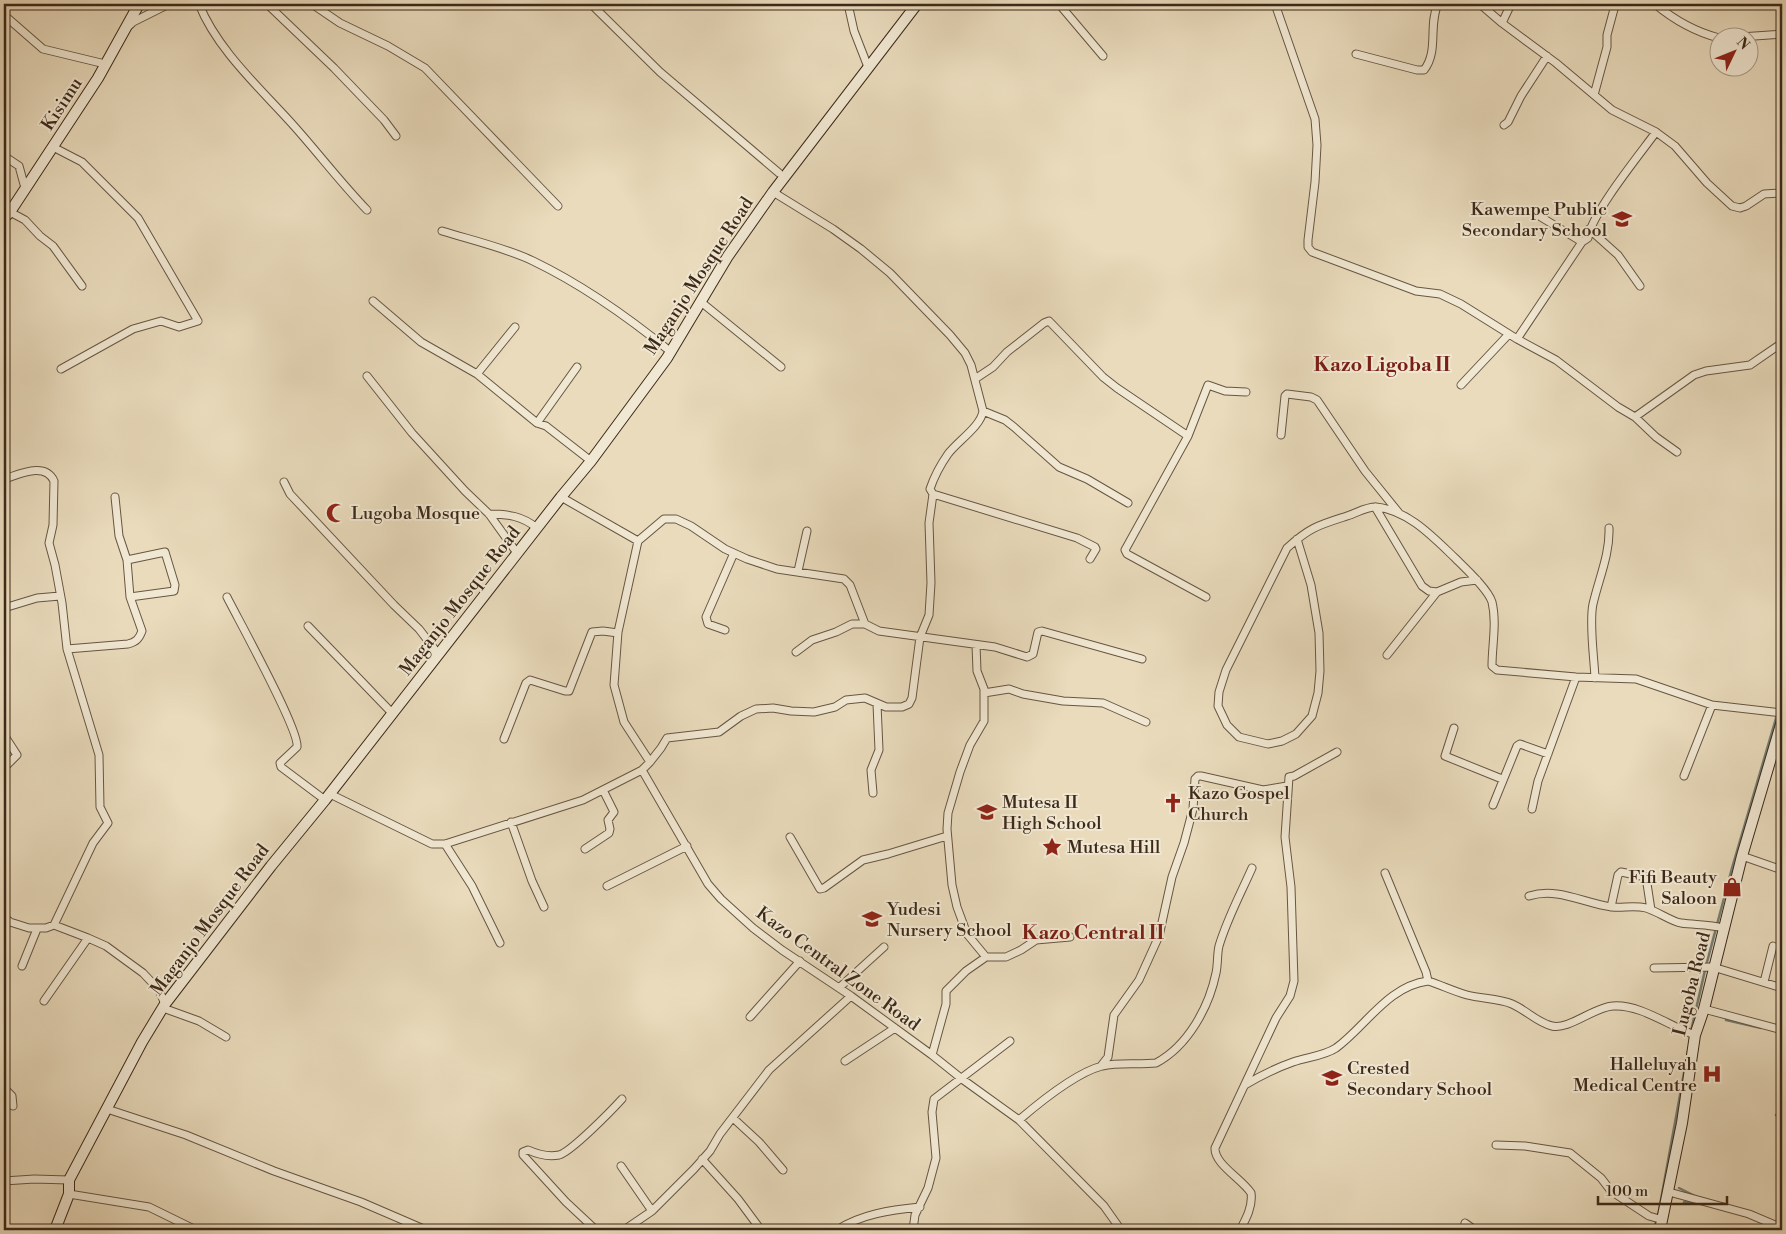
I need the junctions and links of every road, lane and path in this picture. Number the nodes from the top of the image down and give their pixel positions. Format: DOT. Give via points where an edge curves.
graph roads {
  1 [pos="139,4"];
  2 [pos="168,4"];
  3 [pos="199,4"];
  4 [pos="267,4"];
  5 [pos="312,4"];
  6 [pos="591,4"];
  7 [pos="848,4"];
  8 [pos="917,4"];
  9 [pos="1059,4"];
  10 [pos="1275,4"];
  11 [pos="1438,4"];
  12 [pos="1480,4"];
  13 [pos="1511,4"];
  14 [pos="1655,4"];
  15 [pos="1614,9"];
  16 [pos="4,15"];
  17 [pos="1502,23"];
  18 [pos="124,31"];
  19 [pos="1782,34"];
  20 [pos="1708,35"];
  21 [pos="1758,36"];
  22 [pos="1356,54"];
  23 [pos="1103,56"];
  24 [pos="1547,56"];
  25 [pos="104,66"];
  26 [pos="868,67"];
  27 [pos="1594,95"];
  28 [pos="1782,113"];
  29 [pos="1504,125"];
  30 [pos="1656,132"];
  31 [pos="396,136"];
  32 [pos="1782,136"];
  33 [pos="53,147"];
  34 [pos="4,156"];
  35 [pos="778,173"];
  36 [pos="25,188"];
  37 [pos="773,192"];
  38 [pos="1782,193"];
  39 [pos="558,206"];
  40 [pos="367,210"];
  41 [pos="1531,211"];
  42 [pos="7,215"];
  43 [pos="1590,228"];
  44 [pos="442,231"];
  45 [pos="1582,242"];
  46 [pos="82,286"];
  47 [pos="1640,286"];
  48 [pos="373,301"];
  49 [pos="701,302"];
  50 [pos="515,327"];
  51 [pos="1509,334"];
  52 [pos="1517,339"];
  53 [pos="1782,343"];
  54 [pos="671,352"];
  55 [pos="577,367"];
  56 [pos="781,367"];
  57 [pos="61,369"];
  58 [pos="477,374"];
  59 [pos="367,376"];
  60 [pos="975,379"];
  61 [pos="1460,385"];
  62 [pos="1246,392"];
  63 [pos="983,411"];
  64 [pos="1635,417"];
  65 [pos="537,423"];
  66 [pos="1281,435"];
  67 [pos="1188,436"];
  68 [pos="1677,452"];
  69 [pos="591,461"];
  70 [pos="4,479"];
  71 [pos="284,482"];
  72 [pos="933,494"];
  73 [pos="115,497"];
  74 [pos="561,497"];
  75 [pos="1128,503"];
  76 [pos="1375,507"];
  77 [pos="489,514"];
  78 [pos="1400,514"];
  79 [pos="537,528"];
  80 [pos="1609,528"];
  81 [pos="807,531"];
  82 [pos="1297,539"];
  83 [pos="638,541"];
  84 [pos="517,553"];
  85 [pos="734,553"];
  86 [pos="1090,559"];
  87 [pos="127,560"];
  88 [pos="798,571"];
  89 [pos="1477,580"];
  90 [pos="1437,592"];
  91 [pos="60,596"];
  92 [pos="130,597"];
  93 [pos="227,597"];
  94 [pos="1206,597"];
  95 [pos="4,608"];
  96 [pos="865,624"];
  97 [pos="308,626"];
  98 [pos="725,630"];
  99 [pos="618,632"];
  100 [pos="920,637"];
  101 [pos="976,645"];
  102 [pos="67,649"];
  103 [pos="796,652"];
  104 [pos="439,655"];
  105 [pos="1387,655"];
  106 [pos="1142,660"];
  107 [pos="1576,676"];
  108 [pos="1595,678"];
  109 [pos="984,693"];
  110 [pos="877,704"];
  111 [pos="1712,704"];
  112 [pos="392,713"];
  113 [pos="1782,713"];
  114 [pos="1782,721"];
  115 [pos="1146,722"];
  116 [pos="1454,728"];
  117 [pos="4,735"];
  118 [pos="504,739"];
  119 [pos="1780,740"];
  120 [pos="1337,752"];
  121 [pos="1548,754"];
  122 [pos="650,762"];
  123 [pos="4,768"];
  124 [pos="642,770"];
  125 [pos="1684,776"];
  126 [pos="1502,779"];
  127 [pos="1287,786"];
  128 [pos="603,790"];
  129 [pos="873,793"];
  130 [pos="327,797"];
  131 [pos="1493,805"];
  132 [pos="1532,809"];
  133 [pos="511,822"];
  134 [pos="948,836"];
  135 [pos="790,837"];
  136 [pos="445,844"];
  137 [pos="687,846"];
  138 [pos="585,849"];
  139 [pos="1742,856"];
  140 [pos="1252,868"];
  141 [pos="1782,870"];
  142 [pos="1385,873"];
  143 [pos="607,886"];
  144 [pos="1529,896"];
  145 [pos="544,907"];
  146 [pos="1612,907"];
  147 [pos="1651,910"];
  148 [pos="4,916"];
  149 [pos="54,925"];
  150 [pos="1723,928"];
  151 [pos="37,929"];
  152 [pos="1070,937"];
  153 [pos="88,938"];
  154 [pos="500,943"];
  155 [pos="1773,946"];
  156 [pos="884,947"];
  157 [pos="986,957"];
  158 [pos="800,961"];
  159 [pos="22,966"];
  160 [pos="1713,967"];
  161 [pos="1654,968"];
  162 [pos="1428,982"];
  163 [pos="1764,982"];
  164 [pos="840,987"];
  165 [pos="1782,988"];
  166 [pos="851,996"];
  167 [pos="44,1001"];
  168 [pos="164,1006"];
  169 [pos="1704,1009"];
  170 [pos="750,1017"];
  171 [pos="895,1028"];
  172 [pos="1782,1030"];
  173 [pos="1695,1035"];
  174 [pos="226,1037"];
  175 [pos="1010,1041"];
  176 [pos="932,1055"];
  177 [pos="845,1061"];
  178 [pos="1101,1066"];
  179 [pos="962,1080"];
  180 [pos="1244,1085"];
  181 [pos="4,1088"];
  182 [pos="622,1099"];
  183 [pos="13,1106"];
  184 [pos="107,1109"];
  185 [pos="733,1118"];
  186 [pos="1018,1120"];
  187 [pos="1496,1145"];
  188 [pos="702,1160"];
  189 [pos="622,1166"];
  190 [pos="783,1170"];
  191 [pos="69,1180"];
  192 [pos="4,1182"];
  193 [pos="1669,1192"];
  194 [pos="69,1194"];
  195 [pos="920,1206"];
  196 [pos="652,1211"];
  197 [pos="1465,1223"];
  198 [pos="1662,1225"];
  199 [pos="1782,1228"];
  200 [pos="55,1230"];
  201 [pos="196,1230"];
  202 [pos="426,1230"];
  203 [pos="596,1230"];
  204 [pos="624,1230"];
  205 [pos="760,1230"];
  206 [pos="837,1230"];
  207 [pos="913,1230"];
  208 [pos="1121,1230"];
  209 [pos="1240,1230"];
  210 [pos="1475,1230"];
  1 -- 18 [label="street, Kisimu"];
  2 -- 18 [label="street" via="133,22"];
  3 -- 40 [label="street" via="206,20 238,63"];
  4 -- 31 [label="street" via="334,68"];
  5 -- 39 [label="street" via="340,23 425,68"];
  6 -- 35 [label="street" via="660,72"];
  7 -- 26 [label="street"];
  8 -- 26 [label="street, Maganjo Mosque Road"];
  9 -- 23 [label="street"];
  10 -- 51 [label="street" via="1315,119 1315,182 1308,247 1312,252 1416,291 1450,298"];
  11 -- 22 [label="street" via="1433,18 1431,59 1424,70"];
  12 -- 17 [label="street"];
  13 -- 17 [label="street"];
  14 -- 20 [label="street"];
  15 -- 27 [label="street"];
  16 -- 25 [label="street" via="43,49"];
  17 -- 24 [label="street"];
  18 -- 25 [label="street, Kisimu"];
  19 -- 21 [label="street"];
  24 -- 27 [label="street"];
  24 -- 29 [label="street"];
  25 -- 33 [label="street, Kisimu"];
  26 -- 37 [label="street, Maganjo Mosque Road"];
  27 -- 30 [label="street" via="1612,110"];
  28 -- 32 [label="street"];
  30 -- 38 [label="street" via="1675,146 1732,206 1740,208 1764,194"];
  30 -- 43 [label="street"];
  33 -- 36 [label="street, Kisimu"];
  33 -- 57 [label="street" via="82,162 138,218 198,321 178,327 161,321 133,328"];
  34 -- 36 [label="street" via="19,166"];
  36 -- 42 [label="street, Kisimu"];
  37 -- 49 [label="street, Maganjo Mosque Road" via="728,256"];
  37 -- 60 [label="street" via="833,229 890,273 965,353"];
  41 -- 45 [label="street"];
  42 -- 46 [label="street" via="25,220 54,246"];
  43 -- 45 [label="street" via="1588,238"];
  43 -- 47 [label="street" via="1618,255"];
  44 -- 54 [label="street" via="534,262 605,302"];
  45 -- 52 [label="street"];
  48 -- 58 [label="street" via="421,342"];
  49 -- 54 [label="street, Maganjo Mosque Road"];
  49 -- 56 [label="street"];
  50 -- 58 [label="street"];
  51 -- 52 [label="street"];
  51 -- 61 [label="street"];
  52 -- 64 [label="street" via="1556,360"];
  53 -- 64 [label="street" via="1750,365 1694,375"];
  54 -- 69 [label="street, Maganjo Mosque Road"];
  55 -- 65 [label="street"];
  58 -- 65 [label="street"];
  59 -- 77 [label="street" via="412,433"];
  60 -- 63 [label="street"];
  60 -- 67 [label="street" via="1049,321 1103,377"];
  62 -- 67 [label="street" via="1225,392 1208,386"];
  63 -- 72 [label="street" via="978,424 960,439 943,462 930,489"];
  63 -- 75 [label="street" via="1005,420 1059,467"];
  64 -- 68 [label="street"];
  65 -- 69 [label="street" via="546,426"];
  66 -- 78 [label="street" via="1285,396 1311,396"];
  67 -- 94 [label="street" via="1125,550"];
  69 -- 74 [label="street, Maganjo Mosque Road"];
  70 -- 91 [label="street" via="30,470 52,475 53,525 49,543"];
  71 -- 104 [label="street" via="290,494 419,628"];
  72 -- 86 [label="street" via="1077,538 1095,547"];
  72 -- 100 [label="street" via="929,523 929,615"];
  73 -- 87 [label="street" via="119,536"];
  74 -- 79 [label="street, Maganjo Mosque Road"];
  74 -- 83 [label="street"];
  76 -- 78 [label="street"];
  76 -- 82 [label="street" via="1319,525"];
  76 -- 90 [label="street" via="1422,586"];
  77 -- 79 [label="street" via="517,516"];
  77 -- 84 [label="street"];
  78 -- 89 [label="street" via="1425,530"];
  79 -- 84 [label="street, Maganjo Mosque Road"];
  80 -- 108 [label="street" via="1591,619"];
  81 -- 88 [label="street"];
  82 -- 82 [label="street" via="1287,548 1226,670 1219,692 1218,706 1226,725 1239,737 1268,744 1296,734 1312,716 1318,693 1319,633 1311,585"];
  83 -- 85 [label="street" via="664,520 676,519"];
  83 -- 99 [label="street"];
  84 -- 104 [label="street, Maganjo Mosque Road"];
  85 -- 88 [label="street" via="777,569"];
  85 -- 98 [label="street" via="706,617 708,624"];
  87 -- 92 [label="street"];
  87 -- 92 [label="street" via="165,552 175,585 174,591"];
  88 -- 96 [label="street" via="847,581"];
  89 -- 90 [label="street" via="1461,582"];
  89 -- 107 [label="street" via="1492,600 1492,666 1506,672"];
  90 -- 105 [label="street"];
  91 -- 95 [label="street" via="37,598"];
  91 -- 102 [label="street"];
  92 -- 102 [label="street" via="142,631 136,642"];
  93 -- 130 [label="street" via="277,692 296,738 297,747 280,762 281,767"];
  96 -- 100 [label="street" via="879,631"];
  96 -- 103 [label="street" via="852,624 812,640"];
  97 -- 112 [label="street"];
  99 -- 118 [label="street" via="592,632 569,691 530,680 526,683"];
  99 -- 122 [label="street" via="614,685 624,722"];
  100 -- 101 [label="street"];
  100 -- 110 [label="street" via="909,704 886,707"];
  101 -- 106 [label="street" via="1027,657 1033,654 1036,635 1042,631"];
  101 -- 109 [label="street" via="976,671"];
  102 -- 149 [label="street" via="99,755 100,807 108,823 93,843"];
  104 -- 112 [label="street, Maganjo Mosque Road"];
  107 -- 108 [label="street"];
  107 -- 121 [label="street"];
  108 -- 111 [label="street" via="1642,680"];
  109 -- 115 [label="street" via="1009,690 1063,701 1103,704"];
  109 -- 134 [label="street" via="984,721 970,745 958,779 948,813"];
  110 -- 122 [label="street" via="865,698 846,700 835,707 814,712 756,709 720,732 667,738"];
  110 -- 129 [label="street" via="879,750 871,770"];
  111 -- 113 [label="street"];
  111 -- 125 [label="street"];
  112 -- 130 [label="street, Maganjo Mosque Road"];
  114 -- 119 [label="street, Lugoba Road"];
  116 -- 126 [label="street" via="1445,756"];
  117 -- 123 [label="street" via="17,755"];
  119 -- 139 [label="street, Lugoba Road"];
  120 -- 127 [label="street" via="1289,777"];
  121 -- 126 [label="street" via="1518,744"];
  121 -- 132 [label="street"];
  122 -- 124 [label="street"];
  124 -- 128 [label="street"];
  124 -- 137 [label="street, Kazo Central Zone Road"];
  126 -- 131 [label="street"];
  127 -- 178 [label="street" via="1263,790 1201,776 1195,779 1193,809 1172,877 1159,936 1139,980 1114,1015 1108,1057"];
  127 -- 180 [label="street" via="1285,837 1292,887 1294,980 1290,996"];
  128 -- 133 [label="street" via="583,800"];
  128 -- 138 [label="street" via="614,812 608,820 609,833"];
  130 -- 136 [label="street" via="432,844"];
  130 -- 168 [label="street, Maganjo Mosque Road"];
  133 -- 136 [label="street"];
  133 -- 145 [label="street"];
  134 -- 135 [label="street" via="863,860 824,888 820,888"];
  134 -- 157 [label="street" via="957,907 967,934"];
  136 -- 154 [label="street" via="472,886"];
  137 -- 143 [label="street"];
  137 -- 158 [label="street, Kazo Central Zone Road" via="708,884 721,899 753,928"];
  139 -- 141 [label="street"];
  139 -- 150 [label="street, Lugoba Road"];
  140 -- 178 [label="street" via="1219,947 1217,972 1209,996 1192,1030 1178,1046 1156,1062"];
  142 -- 162 [label="street"];
  144 -- 146 [label="street" via="1561,893"];
  146 -- 147 [label="street" via="1636,906"];
  146 -- 147 [label="street" via="1621,872 1646,877"];
  147 -- 150 [label="street" via="1680,923 1711,924"];
  148 -- 151 [label="street" via="10,922"];
  149 -- 151 [label="street"];
  149 -- 153 [label="street"];
  150 -- 160 [label="street, Lugoba Road"];
  151 -- 159 [label="street"];
  152 -- 157 [label="street" via="1036,940 1006,957"];
  153 -- 167 [label="street"];
  153 -- 168 [label="street" via="143,973 159,990"];
  155 -- 163 [label="street"];
  156 -- 164 [label="street"];
  157 -- 176 [label="street" via="946,991 946,1004"];
  158 -- 164 [label="street, Kazo Central Zone Road"];
  158 -- 170 [label="street"];
  160 -- 161 [label="street"];
  160 -- 163 [label="street"];
  160 -- 169 [label="street, Lugoba Road"];
  162 -- 173 [label="street" via="1470,996 1512,1004 1551,1026 1563,1026 1602,1007 1618,1006 1640,1011"];
  162 -- 180 [label="street" via="1411,986 1387,1002 1335,1049 1272,1071"];
  163 -- 165 [label="street"];
  164 -- 166 [label="street, Kazo Central Zone Road"];
  166 -- 171 [label="street, Kazo Central Zone Road"];
  166 -- 185 [label="street" via="769,1070"];
  168 -- 174 [label="street"];
  168 -- 184 [label="street, Maganjo Mosque Road"];
  169 -- 172 [label="street"];
  169 -- 173 [label="street, Lugoba Road"];
  171 -- 176 [label="street, Kazo Central Zone Road"];
  171 -- 177 [label="street"];
  173 -- 193 [label="street, Lugoba Road"];
  175 -- 179 [label="street"];
  176 -- 179 [label="street, Kazo Central Zone Road"];
  178 -- 186 [label="street" via="1041,1101"];
  179 -- 186 [label="street, Kazo Central Zone Road"];
  179 -- 195 [label="street" via="934,1100 936,1158"];
  180 -- 209 [label="street" via="1216,1143 1215,1152 1251,1192 1249,1211"];
  181 -- 183 [label="street" via="12,1096"];
  182 -- 203 [label="street" via="568,1151 559,1155 523,1152 566,1202"];
  184 -- 191 [label="street, Maganjo Mosque Road"];
  184 -- 202 [label="street" via="186,1135"];
  185 -- 188 [label="street"];
  185 -- 190 [label="street"];
  186 -- 208 [label="street, Kazo Central Zone Road" via="1104,1206"];
  187 -- 198 [label="street" via="1570,1153 1601,1178 1611,1191"];
  188 -- 196 [label="street"];
  188 -- 205 [label="street" via="738,1199"];
  189 -- 196 [label="street"];
  191 -- 192 [label="street"];
  191 -- 194 [label="street, Maganjo Mosque Road"];
  193 -- 198 [label="street, Lugoba Road"];
  193 -- 199 [label="street" via="1748,1214"];
  194 -- 200 [label="street, Maganjo Mosque Road"];
  194 -- 201 [label="street" via="150,1207"];
  195 -- 206 [label="street" via="884,1211"];
  195 -- 207 [label="street"];
  196 -- 204 [label="street"];
  197 -- 210 [label="street"];
}
